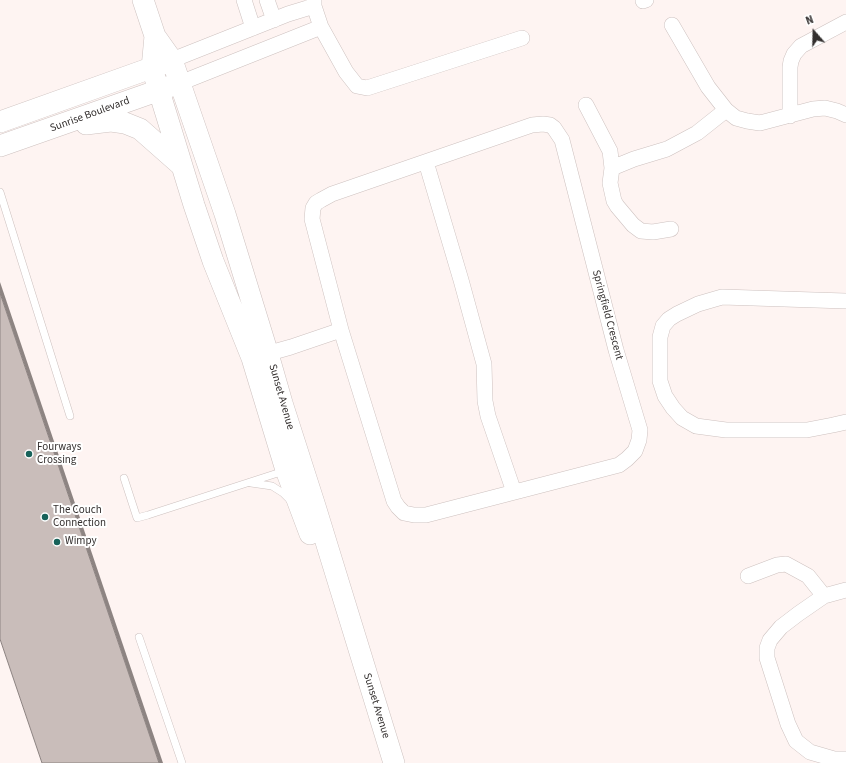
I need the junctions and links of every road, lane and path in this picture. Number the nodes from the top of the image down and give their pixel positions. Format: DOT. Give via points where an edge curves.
graph roads {
  1 [pos="143,0"];
  2 [pos="244,0"];
  3 [pos="267,0"];
  4 [pos="314,3"];
  5 [pos="274,20"];
  6 [pos="846,22"];
  7 [pos="672,25"];
  8 [pos="321,27"];
  9 [pos="252,28"];
  10 [pos="155,36"];
  11 [pos="522,38"];
  12 [pos="172,60"];
  13 [pos="152,68"];
  14 [pos="180,83"];
  15 [pos="159,90"];
  16 [pos="586,105"];
  17 [pos="726,110"];
  18 [pos="846,115"];
  19 [pos="790,116"];
  20 [pos="0,122"];
  21 [pos="41,132"];
  22 [pos="0,146"];
  23 [pos="426,162"];
  24 [pos="182,166"];
  25 [pos="612,168"];
  26 [pos="0,192"];
  27 [pos="670,229"];
  28 [pos="846,301"];
  29 [pos="341,330"];
  30 [pos="260,356"];
  31 [pos="70,416"];
  32 [pos="846,422"];
  33 [pos="293,467"];
  34 [pos="124,478"];
  35 [pos="248,482"];
  36 [pos="514,492"];
  37 [pos="302,513"];
  38 [pos="748,576"];
  39 [pos="846,590"];
  40 [pos="824,596"];
  41 [pos="139,637"];
  42 [pos="846,759"];
  43 [pos="182,763"];
  44 [pos="383,763"];
  45 [pos="394,763"];
  1 -- 10 [label="street, Sunset Avenue"];
  2 -- 9 [label="street"];
  3 -- 5 [label="street"];
  4 -- 5 [label="street"];
  4 -- 8 [label="street"];
  5 -- 9 [label="street"];
  6 -- 19 [label="street" via="801,46 794,54 790,67"];
  7 -- 17 [label="street" via="708,87"];
  8 -- 11 [label="street" via="350,78 357,86 367,88"];
  8 -- 14 [label="street"];
  9 -- 12 [label="street"];
  10 -- 12 [label="street, Sunset Avenue"];
  10 -- 13 [label="street, Sunset Avenue"];
  12 -- 13 [label="street"];
  12 -- 14 [label="street, Sunset Avenue"];
  13 -- 15 [label="street, Sunset Avenue"];
  13 -- 20 [label="street"];
  14 -- 15 [label="street, Sunrise Boulevard"];
  14 -- 30 [label="street, Sunset Avenue" via="225,214"];
  15 -- 21 [label="street, Sunrise Boulevard"];
  15 -- 24 [label="street, Sunset Avenue"];
  16 -- 25 [label="street" via="610,151"];
  17 -- 19 [label="street" via="736,118 760,123"];
  17 -- 25 [label="street" via="697,133 667,148"];
  18 -- 19 [label="street" via="825,108"];
  21 -- 22 [label="street, Sunrise Boulevard"];
  21 -- 24 [label="street" via="111,120 125,123 140,130"];
  23 -- 29 [label="street, Springfield Crescent" via="332,194 316,203 313,208 312,219"];
  23 -- 36 [label="street" via="484,364 484,401 488,416"];
  23 -- 36 [label="street, Springfield Crescent" via="532,125 543,124 554,128 562,140 616,350 640,430 634,451 618,465"];
  24 -- 30 [label="street, Sunset Avenue" via="211,254"];
  25 -- 27 [label="street" via="610,183 614,201 633,225 641,231"];
  26 -- 31 [label="lane"];
  28 -- 32 [label="street" via="722,297 676,314 663,326 660,337 660,381 665,396 682,418 696,426 726,430 807,430"];
  29 -- 30 [label="street"];
  29 -- 36 [label="street, Springfield Crescent" via="394,501 404,513 426,515"];
  30 -- 33 [label="street, Sunset Avenue"];
  33 -- 35 [label="lane"];
  33 -- 37 [label="street, Sunset Avenue"];
  33 -- 45 [label="street, Sunset Avenue"];
  34 -- 35 [label="lane" via="137,518"];
  35 -- 37 [label="lane" via="272,486 283,493"];
  37 -- 44 [label="street, Sunset Avenue" via="320,562"];
  38 -- 40 [label="street" via="786,564 808,576"];
  39 -- 40 [label="street"];
  40 -- 42 [label="street" via="781,627 770,640 767,658 796,741 810,752 834,759"];
  41 -- 43 [label="lane"];
}
